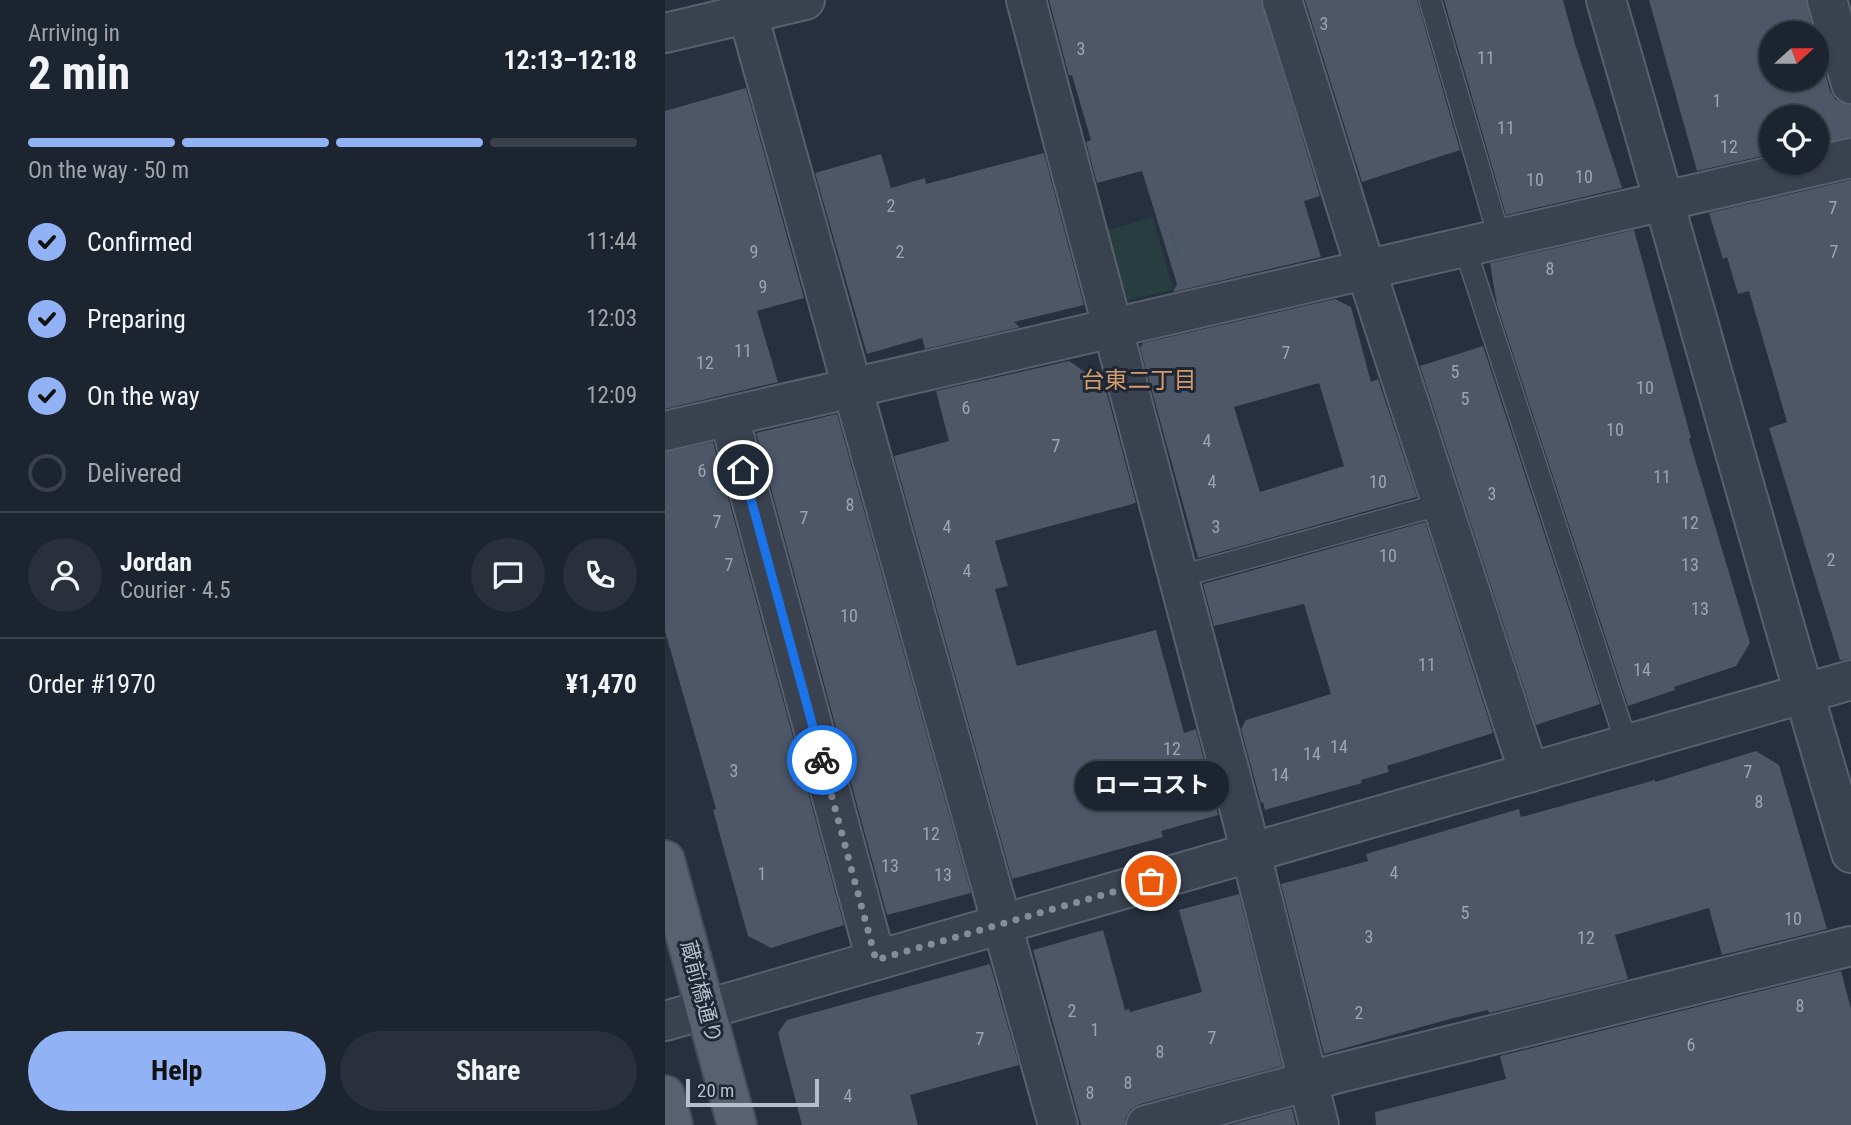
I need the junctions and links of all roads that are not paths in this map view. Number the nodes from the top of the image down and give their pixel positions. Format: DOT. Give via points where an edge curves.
graph roads {
  1 [pos="805,0"];
  2 [pos="1026,0"];
  3 [pos="1282,0"];
  4 [pos="1430,0"];
  5 [pos="1606,0"];
  6 [pos="1827,0"];
  7 [pos="745,6"];
  8 [pos="665,33"];
  9 [pos="1851,84"];
  10 [pos="1851,158"];
  11 [pos="1665,202"];
  12 [pos="1483,244"];
  13 [pos="1366,270"];
  14 [pos="1112,328"];
  15 [pos="852,388"];
  16 [pos="729,416"];
  17 [pos="665,431"];
  18 [pos="1442,504"];
  19 [pos="1178,577"];
  20 [pos="1851,680"];
  21 [pos="1803,695"];
  22 [pos="1627,745"];
  23 [pos="1529,773"];
  24 [pos="1251,853"];
  25 [pos="1851,853"];
  26 [pos="665,860"];
  27 [pos="1002,924"];
  28 [pos="1851,946"];
  29 [pos="876,960"];
  30 [pos="706,1009"];
  31 [pos="665,1021"];
  32 [pos="1308,1081"];
  33 [pos="665,1095"];
  34 [pos="673,1125"];
  35 [pos="737,1125"];
  36 [pos="1058,1125"];
  37 [pos="1146,1125"];
  38 [pos="1319,1125"];
  1 -- 7 [label="street"];
  2 -- 14 [label="street"];
  3 -- 13 [label="street"];
  4 -- 12 [label="lane"];
  5 -- 11 [label="street"];
  6 -- 9 [label="street"];
  7 -- 8 [label="street"];
  7 -- 15 [label="street"];
  10 -- 11 [label="street"];
  11 -- 12 [label="street"];
  11 -- 21 [label="street"];
  12 -- 13 [label="street"];
  12 -- 22 [label="lane"];
  13 -- 14 [label="street"];
  13 -- 18 [label="street"];
  14 -- 15 [label="street"];
  14 -- 19 [label="street"];
  15 -- 16 [label="street"];
  15 -- 27 [label="street"];
  16 -- 17 [label="street"];
  16 -- 29 [label="street"];
  18 -- 19 [label="lane"];
  18 -- 23 [label="street"];
  19 -- 24 [label="street"];
  20 -- 21 [label="street"];
  21 -- 22 [label="street"];
  21 -- 25 [label="street"];
  22 -- 23 [label="street"];
  23 -- 24 [label="street"];
  24 -- 27 [label="street"];
  24 -- 32 [label="street"];
  26 -- 30 [label="main road, 蔵前橋通り"];
  27 -- 29 [label="street"];
  27 -- 36 [label="street"];
  28 -- 32 [label="street"];
  29 -- 30 [label="street"];
  30 -- 31 [label="street"];
  30 -- 35 [label="main road, 蔵前橋通り"];
  32 -- 37 [label="street"];
  32 -- 38 [label="street"];
  33 -- 34 [label="main road"];
}
